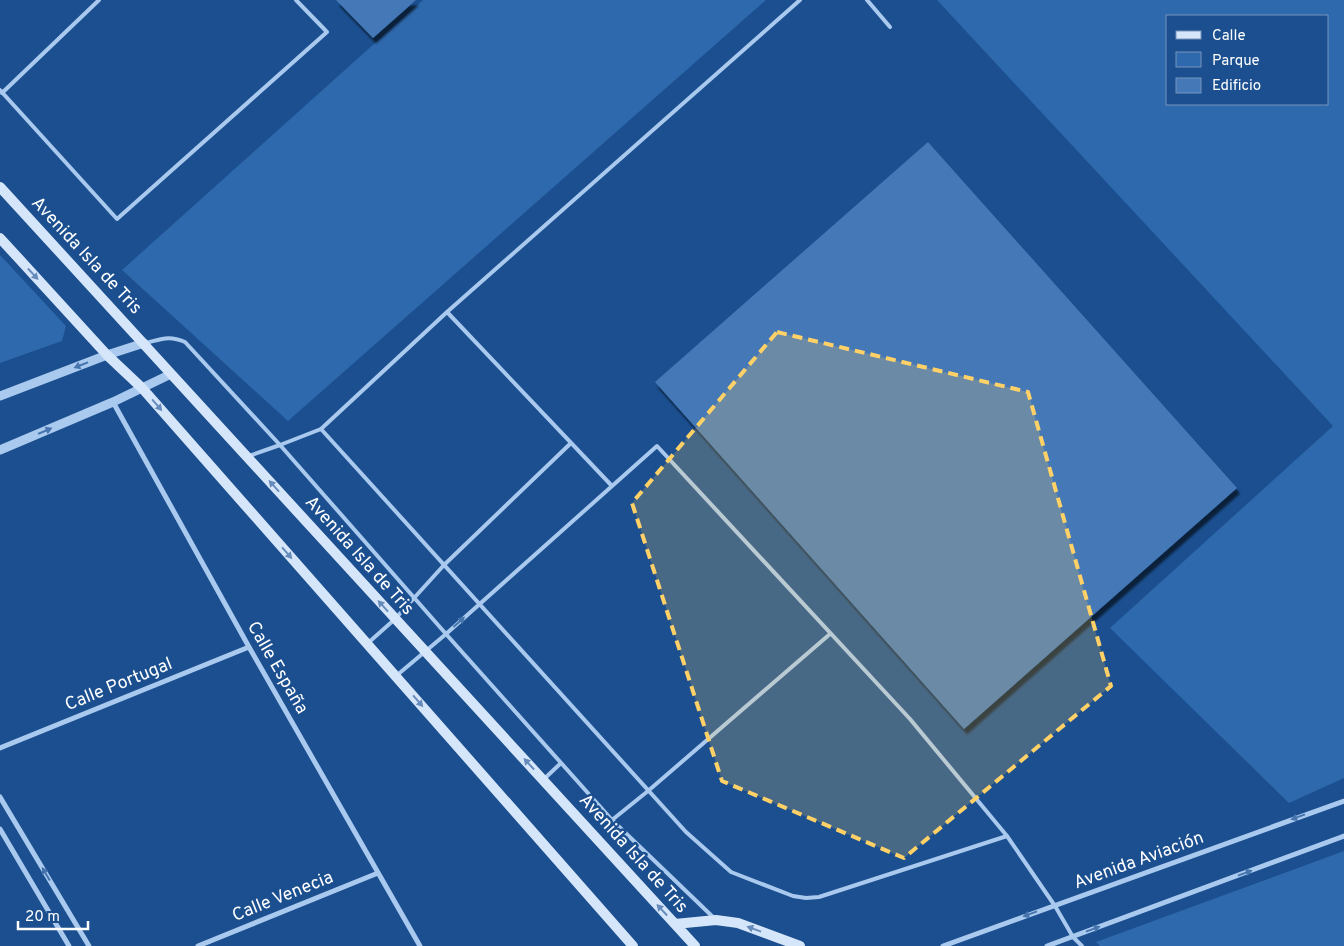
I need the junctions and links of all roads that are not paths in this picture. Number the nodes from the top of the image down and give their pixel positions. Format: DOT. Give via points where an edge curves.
graph roads {
  1 [pos="100,0"];
  2 [pos="296,0"];
  3 [pos="800,0"];
  4 [pos="867,0"];
  5 [pos="890,27"];
  6 [pos="1,91"];
  7 [pos="0,187"];
  8 [pos="0,238"];
  9 [pos="447,312"];
  10 [pos="144,343"];
  11 [pos="107,354"];
  12 [pos="171,374"];
  13 [pos="142,388"];
  14 [pos="0,396"];
  15 [pos="113,402"];
  16 [pos="321,429"];
  17 [pos="571,443"];
  18 [pos="280,446"];
  19 [pos="0,450"];
  20 [pos="247,457"];
  21 [pos="612,486"];
  22 [pos="444,565"];
  23 [pos="415,598"];
  24 [pos="479,604"];
  25 [pos="395,619"];
  26 [pos="446,634"];
  27 [pos="830,634"];
  28 [pos="367,643"];
  29 [pos="249,647"];
  30 [pos="425,652"];
  31 [pos="396,677"];
  32 [pos="0,748"];
  33 [pos="561,763"];
  34 [pos="543,780"];
  35 [pos="648,791"];
  36 [pos="0,797"];
  37 [pos="1344,801"];
  38 [pos="7,810"];
  39 [pos="0,814"];
  40 [pos="612,820"];
  41 [pos="0,829"];
  42 [pos="1007,836"];
  43 [pos="1344,836"];
  44 [pos="378,873"];
  45 [pos="1054,906"];
  46 [pos="716,920"];
  47 [pos="675,924"];
  48 [pos="1073,936"];
  49 [pos="69,946"];
  50 [pos="89,946"];
  51 [pos="198,946"];
  52 [pos="420,946"];
  53 [pos="633,946"];
  54 [pos="695,946"];
  55 [pos="800,946"];
  56 [pos="943,946"];
  57 [pos="1047,946"];
  58 [pos="1082,946"];
  1 -- 6 [label="lane"];
  2 -- 6 [label="lane" via="327,32 117,220"];
  3 -- 9 [label="lane"];
  4 -- 5 [label="lane"];
  7 -- 10 [label="main road, Avenida Isla de Tris"];
  8 -- 11 [label="main road, one-way"];
  9 -- 16 [label="lane"];
  9 -- 17 [label="lane"];
  10 -- 11 [label="street"];
  10 -- 12 [label="main road, Avenida Isla de Tris"];
  10 -- 18 [label="lane" via="166,338 186,342"];
  11 -- 13 [label="main road"];
  11 -- 14 [label="street, one-way"];
  12 -- 13 [label="street"];
  12 -- 20 [label="main road, Avenida Isla de Tris"];
  13 -- 15 [label="street"];
  13 -- 28 [label="main road, one-way"];
  19 -- 15 [label="street, one-way"];
  15 -- 29 [label="street, Calle España"];
  16 -- 18 [label="lane"];
  16 -- 22 [label="lane"];
  17 -- 21 [label="lane"];
  17 -- 22 [label="lane"];
  18 -- 20 [label="lane"];
  18 -- 23 [label="lane"];
  25 -- 20 [label="main road, Avenida Isla de Tris, one-way"];
  21 -- 24 [label="lane"];
  21 -- 27 [label="lane" via="657,446"];
  22 -- 23 [label="lane"];
  22 -- 24 [label="lane"];
  23 -- 25 [label="lane"];
  23 -- 26 [label="lane"];
  26 -- 24 [label="lane, one-way"];
  24 -- 35 [label="lane"];
  25 -- 28 [label="lane"];
  25 -- 30 [label="main road, Avenida Isla de Tris"];
  26 -- 30 [label="lane"];
  26 -- 33 [label="lane"];
  27 -- 35 [label="lane"];
  27 -- 42 [label="lane" via="910,720"];
  28 -- 31 [label="main road"];
  29 -- 32 [label="street, Calle Portugal"];
  29 -- 44 [label="street, Calle España"];
  30 -- 31 [label="lane"];
  34 -- 30 [label="main road, Avenida Isla de Tris, one-way"];
  31 -- 53 [label="main road, one-way"];
  33 -- 34 [label="lane"];
  33 -- 40 [label="lane"];
  47 -- 34 [label="main road, Avenida Isla de Tris, one-way"];
  35 -- 40 [label="lane"];
  35 -- 42 [label="lane" via="686,832 731,872 806,898 819,897"];
  36 -- 38 [label="street"];
  37 -- 45 [label="street, Avenida Aviación, one-way"];
  38 -- 39 [label="street"];
  50 -- 38 [label="street, one-way"];
  40 -- 46 [label="lane"];
  41 -- 49 [label="street"];
  42 -- 45 [label="lane"];
  48 -- 43 [label="street, one-way"];
  44 -- 51 [label="street, Calle Venecia"];
  44 -- 52 [label="street, Calle España"];
  45 -- 48 [label="lane"];
  45 -- 56 [label="street, Avenida Aviación, one-way"];
  46 -- 47 [label="main road"];
  55 -- 46 [label="main road, one-way" via="738,923"];
  47 -- 54 [label="main road, Avenida Isla de Tris"];
  48 -- 57 [label="street"];
  48 -- 58 [label="lane"];
}
